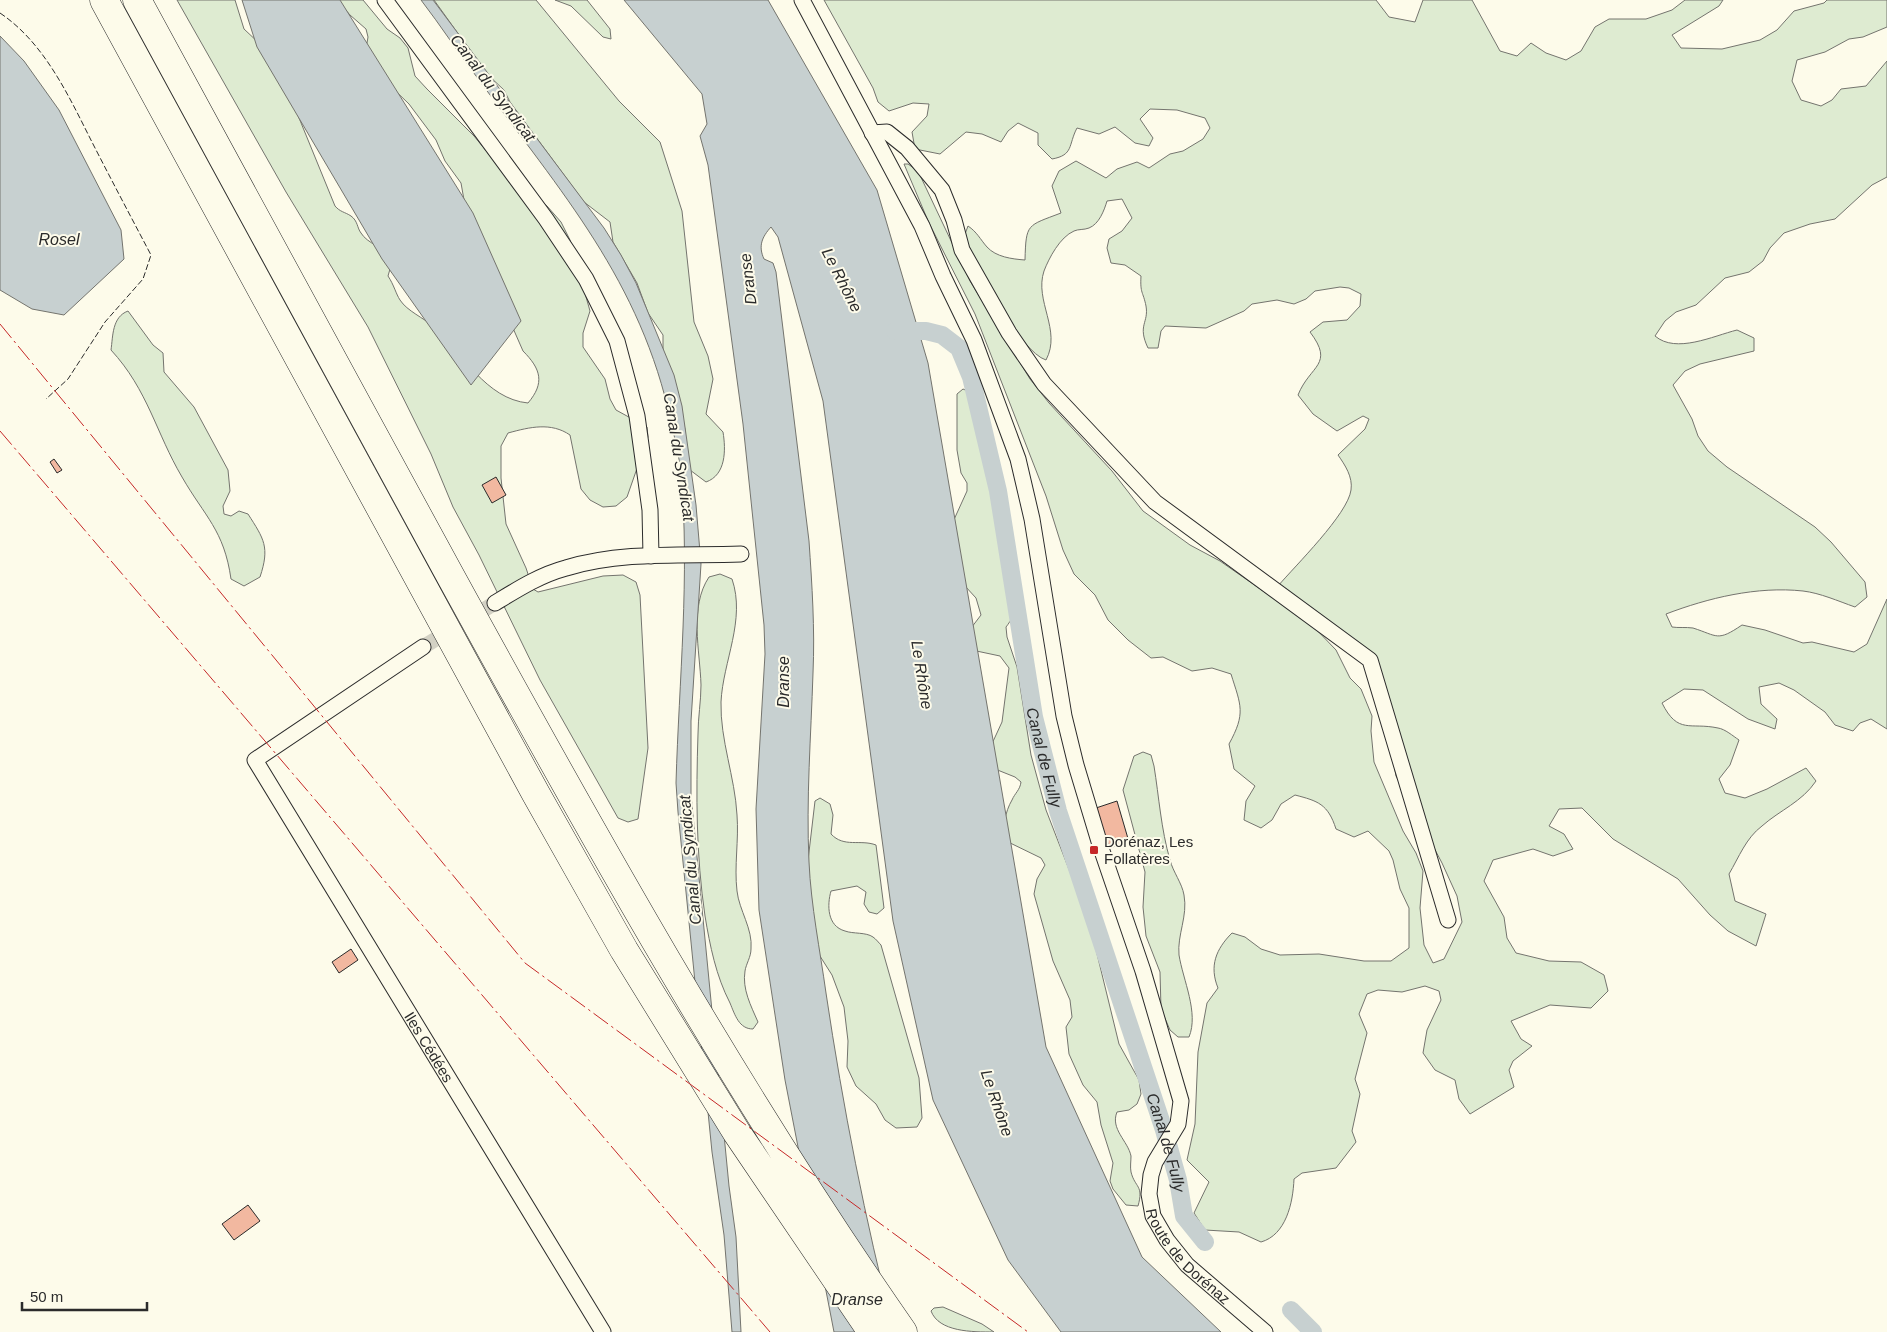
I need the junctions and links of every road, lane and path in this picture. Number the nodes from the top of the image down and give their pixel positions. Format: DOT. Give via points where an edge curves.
graph roads {
  1 [pos="104,0"];
  2 [pos="137,0"];
  3 [pos="385,0"];
  4 [pos="802,0"];
  5 [pos="872,133"];
  6 [pos="741,554"];
  7 [pos="658,556"];
  8 [pos="495,603"];
  9 [pos="423,647"];
  10 [pos="1448,920"];
  11 [pos="603,1332"];
  12 [pos="872,1332"];
  13 [pos="903,1332"];
  14 [pos="1264,1332"];
  1 -- 12 [label="highway" via="624,950 737,1133"];
  2 -- 13 [label="highway" via="561,778 658,949 762,1118"];
  3 -- 7 [label="street" via="551,226 586,279 617,342 637,416"];
  4 -- 5 [label="street"];
  5 -- 10 [label="street" via="887,132 907,148 942,190 962,250 1009,333 1044,384 1155,502 1370,660"];
  5 -- 14 [label="street, Route de Dorénaz" via="922,226 974,340 1018,459 1032,519 1064,716 1088,806 1178,1089 1181,1108 1178,1124 1155,1162 1150,1206 1158,1226 1198,1277"];
  6 -- 7 [label="street"];
  7 -- 8 [label="street" via="624,557 566,568 533,580"];
  9 -- 11 [label="street, Iles Cédées" via="255,760"];
}
